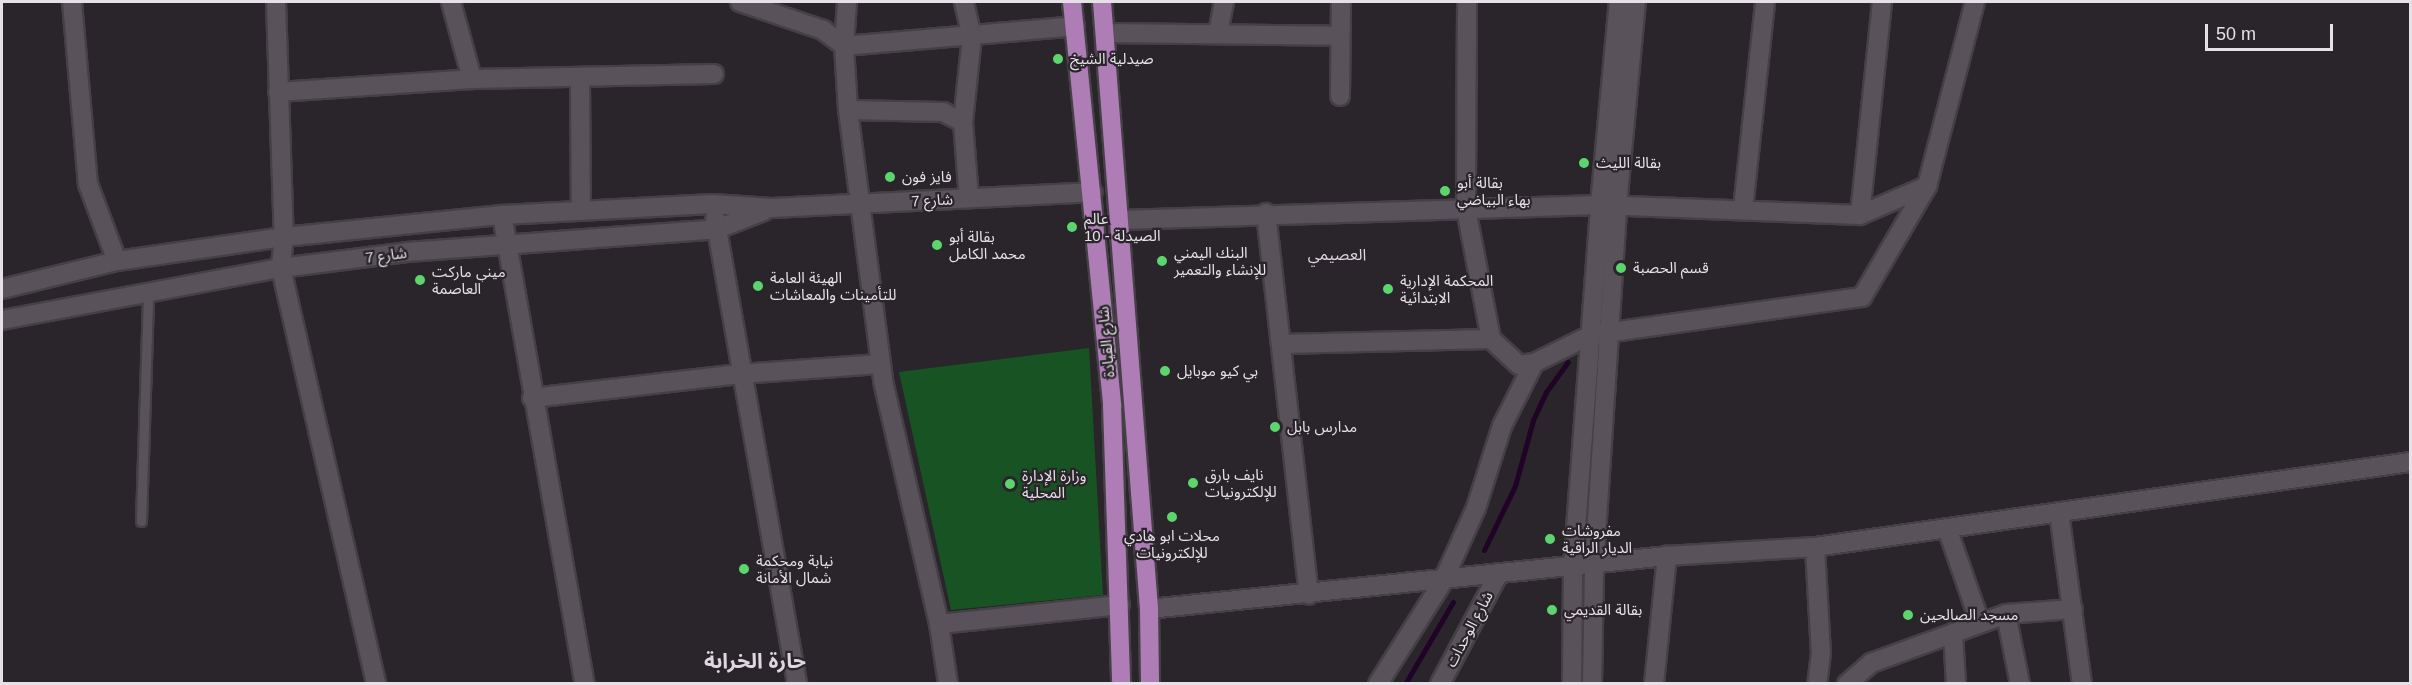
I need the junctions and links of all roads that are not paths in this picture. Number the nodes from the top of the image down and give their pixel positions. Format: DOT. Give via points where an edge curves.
graph roads {
  1 [pos="72,2"];
  2 [pos="276,2"];
  3 [pos="451,2"];
  4 [pos="740,2"];
  5 [pos="847,2"];
  6 [pos="964,2"];
  7 [pos="1072,2"];
  8 [pos="1102,2"];
  9 [pos="1224,2"];
  10 [pos="1341,2"];
  11 [pos="1467,2"];
  12 [pos="1619,2"];
  13 [pos="1636,2"];
  14 [pos="1765,2"];
  15 [pos="1882,2"];
  16 [pos="1974,2"];
  17 [pos="1075,26"];
  18 [pos="1106,33"];
  19 [pos="1218,33"];
  20 [pos="1340,36"];
  21 [pos="972,37"];
  22 [pos="844,46"];
  23 [pos="714,74"];
  24 [pos="472,79"];
  25 [pos="580,79"];
  26 [pos="279,92"];
  27 [pos="1340,96"];
  28 [pos="848,110"];
  29 [pos="963,122"];
  30 [pos="1927,186"];
  31 [pos="1093,192"];
  32 [pos="969,198"];
  33 [pos="713,204"];
  34 [pos="859,204"];
  35 [pos="1608,206"];
  36 [pos="771,208"];
  37 [pos="581,209"];
  38 [pos="1466,209"];
  39 [pos="1743,209"];
  40 [pos="1266,213"];
  41 [pos="502,215"];
  42 [pos="1860,215"];
  43 [pos="1120,220"];
  44 [pos="717,229"];
  45 [pos="284,237"];
  46 [pos="504,245"];
  47 [pos="117,261"];
  48 [pos="281,268"];
  49 [pos="2,288"];
  50 [pos="148,292"];
  51 [pos="2,320"];
  52 [pos="1610,333"];
  53 [pos="1591,334"];
  54 [pos="1491,339"];
  55 [pos="1281,344"];
  56 [pos="1534,363"];
  57 [pos="880,364"];
  58 [pos="740,374"];
  59 [pos="532,398"];
  60 [pos="2410,462"];
  61 [pos="2059,512"];
  62 [pos="141,521"];
  63 [pos="1947,528"];
  64 [pos="1815,547"];
  65 [pos="1667,556"];
  66 [pos="1594,566"];
  67 [pos="1574,568"];
  68 [pos="1498,575"];
  69 [pos="1443,581"];
  70 [pos="1309,595"];
  71 [pos="1120,605"];
  72 [pos="1149,609"];
  73 [pos="2073,609"];
  74 [pos="2006,614"];
  75 [pos="1980,623"];
  76 [pos="939,624"];
  77 [pos="1953,633"];
  78 [pos="376,684"];
  79 [pos="585,684"];
  80 [pos="797,684"];
  81 [pos="948,684"];
  82 [pos="1121,684"];
  83 [pos="1150,684"];
  84 [pos="1378,684"];
  85 [pos="1440,684"];
  86 [pos="1572,684"];
  87 [pos="1592,684"];
  88 [pos="1654,684"];
  89 [pos="1817,684"];
  90 [pos="1847,684"];
  91 [pos="1956,684"];
  92 [pos="2020,684"];
  93 [pos="2082,684"];
  1 -- 47 [label="street" via="88,184"];
  2 -- 26 [label="street"];
  3 -- 24 [label="street"];
  4 -- 22 [label="street" via="823,30"];
  5 -- 22 [label="street"];
  6 -- 21 [label="street"];
  7 -- 17 [label="main road, شارع القيادة"];
  8 -- 18 [label="main road, شارع القيادة"];
  9 -- 19 [label="street"];
  10 -- 20 [label="street"];
  11 -- 38 [label="street"];
  12 -- 35 [label="street"];
  13 -- 35 [label="street"];
  14 -- 39 [label="street"];
  15 -- 42 [label="street"];
  16 -- 30 [label="street"];
  17 -- 21 [label="street"];
  17 -- 31 [label="main road, شارع القيادة"];
  18 -- 19 [label="street"];
  18 -- 43 [label="main road, شارع القيادة"];
  19 -- 20 [label="street"];
  20 -- 27 [label="street"];
  21 -- 22 [label="street"];
  21 -- 29 [label="street"];
  22 -- 28 [label="street"];
  23 -- 25 [label="street"];
  24 -- 25 [label="street"];
  24 -- 26 [label="street"];
  25 -- 37 [label="street"];
  26 -- 45 [label="street"];
  28 -- 29 [label="street" via="943,112"];
  28 -- 34 [label="street"];
  29 -- 32 [label="street"];
  30 -- 42 [label="street"];
  30 -- 52 [label="street" via="1862,297"];
  31 -- 32 [label="street, شارع 7"];
  31 -- 71 [label="main road, شارع القيادة" via="1112,406"];
  32 -- 34 [label="street, شارع 7"];
  33 -- 36 [label="street, شارع 7"];
  33 -- 37 [label="street, شارع 7"];
  33 -- 44 [label="street"];
  34 -- 36 [label="street, شارع 7"];
  34 -- 57 [label="street"];
  35 -- 38 [label="street"];
  35 -- 39 [label="street"];
  35 -- 52 [label="street"];
  35 -- 53 [label="street"];
  36 -- 44 [label="street, شارع 7"];
  37 -- 41 [label="street, شارع 7"];
  38 -- 40 [label="street"];
  38 -- 54 [label="street"];
  39 -- 42 [label="street"];
  40 -- 43 [label="street"];
  40 -- 55 [label="street"];
  41 -- 45 [label="street, شارع 7"];
  41 -- 46 [label="street"];
  43 -- 72 [label="main road, شارع القيادة"];
  44 -- 46 [label="street, شارع 7"];
  44 -- 58 [label="street"];
  45 -- 47 [label="street, شارع 7"];
  45 -- 48 [label="street"];
  46 -- 48 [label="street, شارع 7"];
  46 -- 59 [label="street"];
  47 -- 49 [label="street, شارع 7"];
  48 -- 50 [label="street, شارع 7"];
  48 -- 78 [label="street"];
  50 -- 51 [label="street, شارع 7"];
  50 -- 62 [label="lane"];
  52 -- 53 [label="street"];
  52 -- 66 [label="street"];
  53 -- 56 [label="street"];
  53 -- 67 [label="street"];
  54 -- 55 [label="street"];
  54 -- 56 [label="street" via="1519,365"];
  55 -- 70 [label="street"];
  56 -- 69 [label="street" via="1502,426 1476,508"];
  57 -- 58 [label="street"];
  57 -- 76 [label="street"];
  58 -- 59 [label="street"];
  58 -- 80 [label="street"];
  59 -- 79 [label="street"];
  60 -- 61 [label="street"];
  61 -- 63 [label="street"];
  61 -- 73 [label="street"];
  63 -- 64 [label="street"];
  63 -- 75 [label="street"];
  64 -- 65 [label="street"];
  64 -- 89 [label="street" via="1821,653"];
  65 -- 66 [label="street"];
  65 -- 88 [label="street"];
  66 -- 67 [label="street"];
  66 -- 87 [label="street"];
  67 -- 68 [label="street"];
  67 -- 86 [label="street"];
  68 -- 69 [label="street"];
  68 -- 85 [label="street, شارع الوحدات"];
  69 -- 70 [label="street"];
  69 -- 84 [label="street"];
  70 -- 72 [label="street"];
  71 -- 76 [label="street"];
  71 -- 82 [label="main road, شارع القيادة"];
  72 -- 83 [label="main road, شارع القيادة"];
  73 -- 74 [label="street"];
  73 -- 93 [label="street"];
  74 -- 75 [label="street"];
  74 -- 92 [label="street"];
  75 -- 77 [label="street"];
  76 -- 81 [label="street"];
  77 -- 90 [label="street" via="1871,663"];
  77 -- 91 [label="street"];
}
